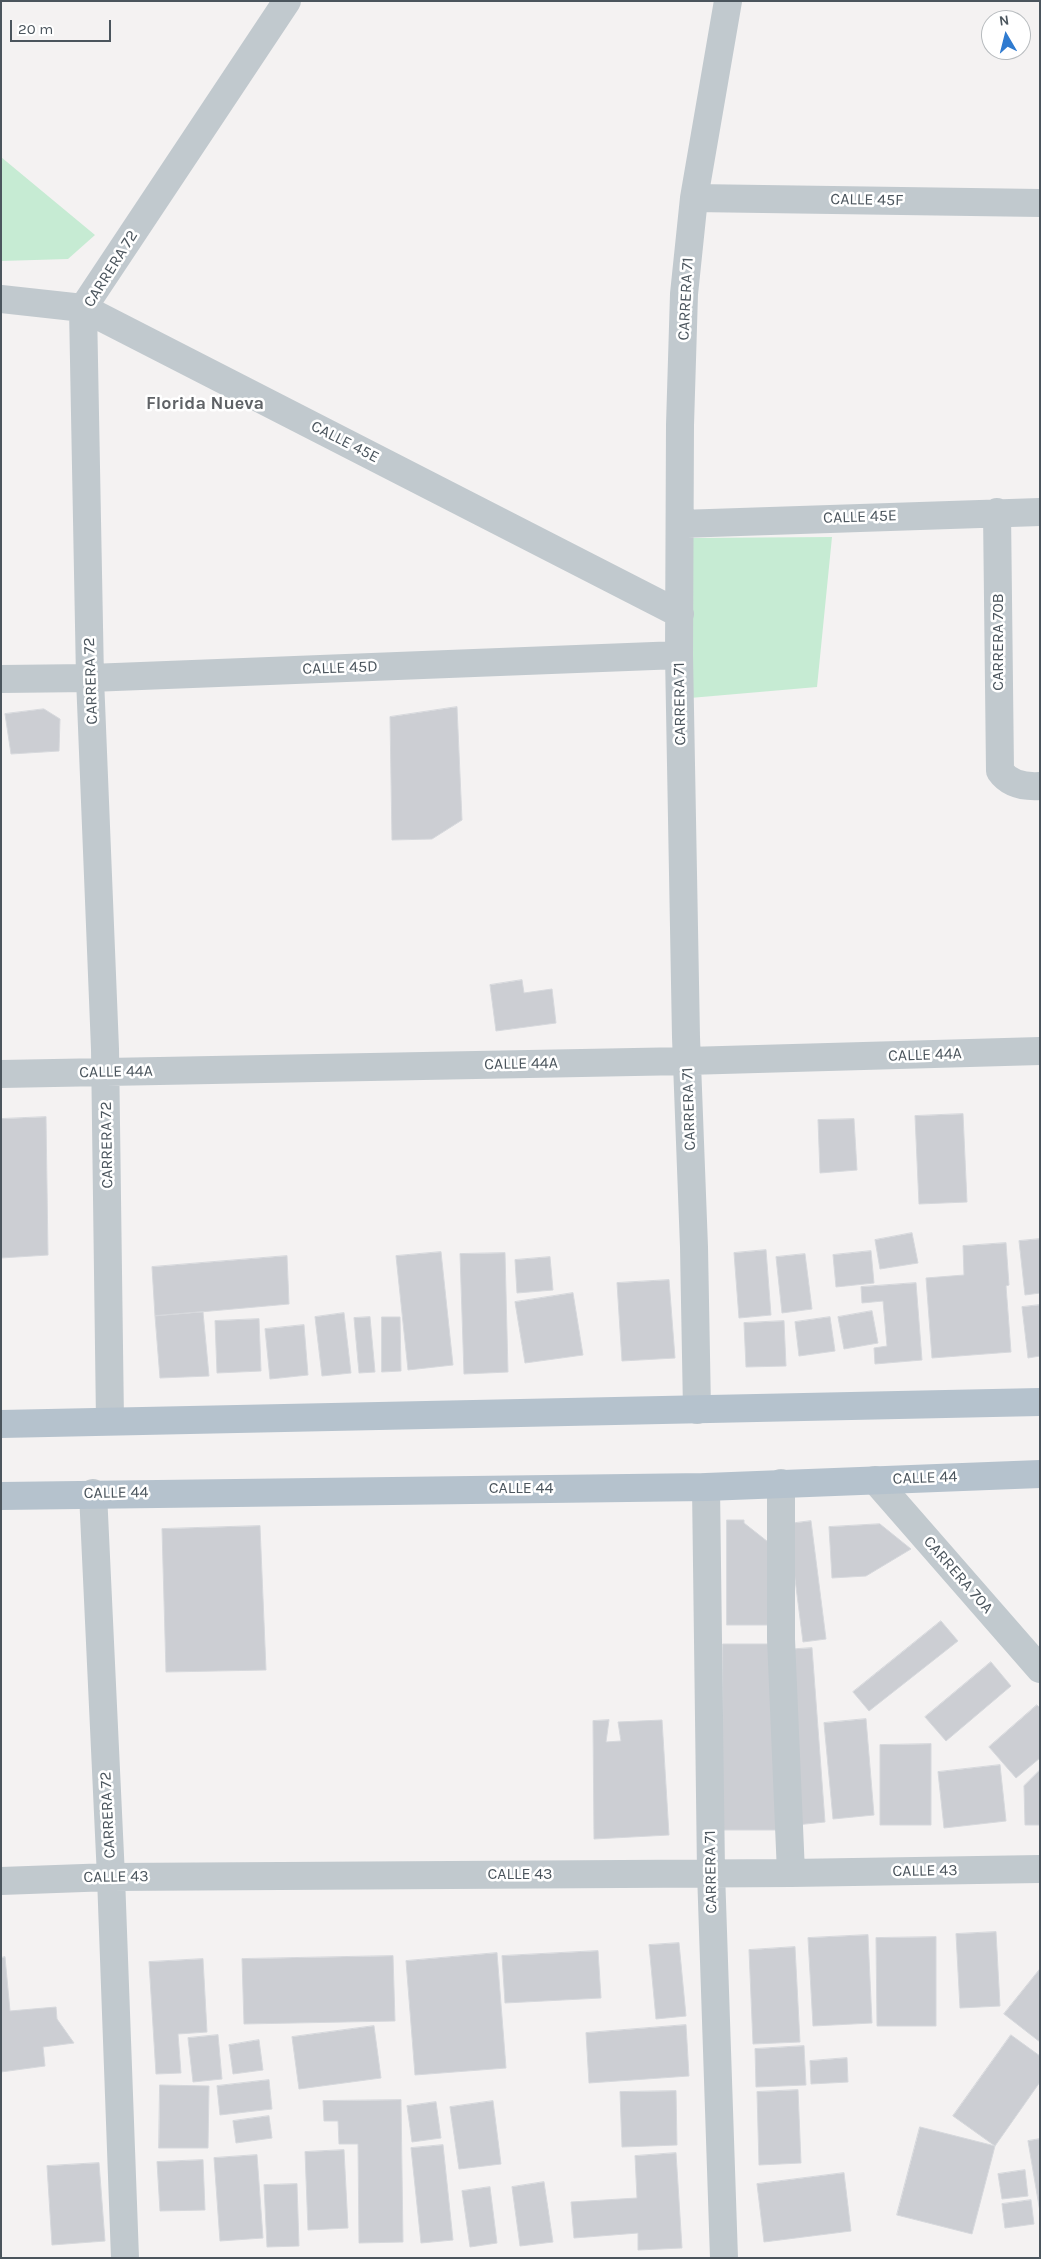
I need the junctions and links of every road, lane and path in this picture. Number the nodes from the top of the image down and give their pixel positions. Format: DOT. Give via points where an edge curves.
graph roads {
  1 [pos="287,1"];
  2 [pos="728,1"];
  3 [pos="694,198"];
  4 [pos="1040,203"];
  5 [pos="1,299"];
  6 [pos="83,308"];
  7 [pos="997,512"];
  8 [pos="1040,512"];
  9 [pos="680,524"];
  10 [pos="680,614"];
  11 [pos="679,656"];
  12 [pos="90,678"];
  13 [pos="1,679"];
  14 [pos="1040,786"];
  15 [pos="1040,1052"];
  16 [pos="687,1061"];
  17 [pos="105,1072"];
  18 [pos="1,1074"];
  19 [pos="1040,1402"];
  20 [pos="697,1410"];
  21 [pos="110,1422"];
  22 [pos="1,1424"];
  23 [pos="1040,1474"];
  24 [pos="875,1480"];
  25 [pos="782,1483"];
  26 [pos="706,1487"];
  27 [pos="93,1493"];
  28 [pos="1,1496"];
  29 [pos="1040,1670"];
  30 [pos="1040,1868"];
  31 [pos="711,1872"];
  32 [pos="791,1873"];
  33 [pos="111,1877"];
  34 [pos="1,1881"];
  35 [pos="126,2258"];
  36 [pos="724,2258"];
  1 -- 6 [label="street, CARRERA 72"];
  2 -- 3 [label="street, CARRERA 71"];
  3 -- 4 [label="street, CALLE 45F"];
  3 -- 9 [label="street, CARRERA 71" via="684,294"];
  5 -- 6 [label="street, CALLE 45E"];
  6 -- 10 [label="street, CALLE 45E"];
  6 -- 12 [label="street, CARRERA 72"];
  7 -- 8 [label="street, CALLE 45E"];
  7 -- 9 [label="street, CALLE 45E"];
  7 -- 14 [label="street, CARRERA 70B" via="1000,771 1005,778 1017,784"];
  9 -- 10 [label="street, CARRERA 71"];
  10 -- 11 [label="street, CARRERA 71"];
  11 -- 12 [label="street, CALLE 45D"];
  11 -- 16 [label="street, CARRERA 71"];
  12 -- 13 [label="street, CALLE 45D"];
  12 -- 17 [label="street, CARRERA 72"];
  15 -- 16 [label="street, CALLE 44A"];
  16 -- 17 [label="street, CALLE 44A"];
  16 -- 20 [label="street, CARRERA 71"];
  17 -- 18 [label="street, CALLE 44A"];
  17 -- 21 [label="street, CARRERA 72"];
  19 -- 20 [label="main road"];
  20 -- 21 [label="main road"];
  21 -- 22 [label="main road"];
  23 -- 24 [label="main road, CALLE 44"];
  24 -- 25 [label="main road, CALLE 44"];
  24 -- 29 [label="street, CARRERA 70A"];
  25 -- 26 [label="main road, CALLE 44"];
  25 -- 32 [label="street" via="781,1639"];
  26 -- 27 [label="main road, CALLE 44"];
  26 -- 31 [label="street, CARRERA 71"];
  27 -- 28 [label="main road, CALLE 44"];
  27 -- 33 [label="street, CARRERA 72"];
  30 -- 32 [label="street, CALLE 43"];
  31 -- 32 [label="street, CALLE 43"];
  31 -- 33 [label="street, CALLE 43"];
  31 -- 36 [label="street, CARRERA 71"];
  33 -- 34 [label="street, CALLE 43"];
  33 -- 35 [label="street, CARRERA 72"];
}
